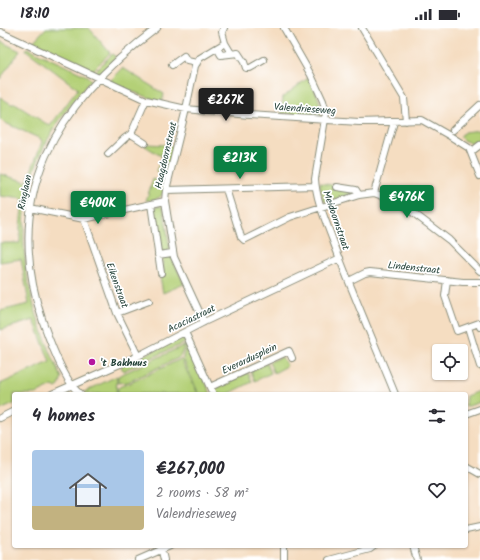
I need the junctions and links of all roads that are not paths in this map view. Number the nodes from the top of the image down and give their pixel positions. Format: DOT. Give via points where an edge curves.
graph roads {
  1 [pos="157,28"];
  2 [pos="224,28"];
  3 [pos="284,28"];
  4 [pos="362,28"];
  5 [pos="0,32"];
  6 [pos="225,43"];
  7 [pos="217,48"];
  8 [pos="231,53"];
  9 [pos="264,60"];
  10 [pos="197,63"];
  11 [pos="172,65"];
  12 [pos="99,79"];
  13 [pos="146,100"];
  14 [pos="480,105"];
  15 [pos="186,109"];
  16 [pos="324,119"];
  17 [pos="406,121"];
  18 [pos="394,122"];
  19 [pos="453,130"];
  20 [pos="131,134"];
  21 [pos="145,143"];
  22 [pos="480,145"];
  23 [pos="471,152"];
  24 [pos="108,154"];
  25 [pos="480,176"];
  26 [pos="315,186"];
  27 [pos="337,187"];
  28 [pos="226,189"];
  29 [pos="166,190"];
  30 [pos="374,193"];
  31 [pos="359,195"];
  32 [pos="165,201"];
  33 [pos="151,204"];
  34 [pos="321,207"];
  35 [pos="30,208"];
  36 [pos="84,219"];
  37 [pos="172,253"];
  38 [pos="158,256"];
  39 [pos="340,258"];
  40 [pos="480,271"];
  41 [pos="161,273"];
  42 [pos="447,280"];
  43 [pos="349,281"];
  44 [pos="480,282"];
  45 [pos="149,301"];
  46 [pos="118,312"];
  47 [pos="204,322"];
  48 [pos="480,324"];
  49 [pos="468,327"];
  50 [pos="185,332"];
  51 [pos="138,356"];
  52 [pos="478,357"];
  53 [pos="292,358"];
  54 [pos="480,366"];
  55 [pos="72,385"];
  56 [pos="210,387"];
  57 [pos="56,392"];
  58 [pos="78,392"];
  59 [pos="212,392"];
  60 [pos="394,392"];
  61 [pos="480,409"];
  62 [pos="12,412"];
  63 [pos="468,413"];
  64 [pos="0,418"];
  65 [pos="468,467"];
  66 [pos="480,474"];
  67 [pos="480,527"];
  68 [pos="468,530"];
  69 [pos="162,548"];
  70 [pos="284,548"];
  71 [pos="371,548"];
  72 [pos="413,548"];
  73 [pos="138,560"];
  74 [pos="164,560"];
  75 [pos="284,560"];
  76 [pos="329,560"];
  77 [pos="416,560"];
  1 -- 12 [label="street, Ringlaan"];
  2 -- 6 [label="street" via="222,32"];
  3 -- 16 [label="street, Meidoornstraat" via="320,91 326,113"];
  4 -- 17 [label="street" via="404,98"];
  5 -- 12 [label="street, Valendrieseweg"];
  6 -- 7 [label="street"];
  6 -- 8 [label="street"];
  7 -- 8 [label="street" via="221,55"];
  7 -- 10 [label="street" via="200,58"];
  8 -- 9 [label="street" via="238,53 246,68"];
  10 -- 11 [label="street" via="187,61 184,56"];
  10 -- 15 [label="street, Haagdoornstraat"];
  12 -- 13 [label="street, Valendrieseweg"];
  12 -- 35 [label="street, Ringlaan" via="72,111 50,145 41,165"];
  13 -- 15 [label="street, Valendrieseweg"];
  13 -- 20 [label="street"];
  14 -- 19 [label="street"];
  15 -- 16 [label="street, Valendrieseweg"];
  15 -- 29 [label="street, Haagdoornstraat"];
  16 -- 18 [label="street, Valendrieseweg"];
  16 -- 26 [label="street, Meidoornstraat"];
  17 -- 18 [label="street, Valendrieseweg"];
  17 -- 23 [label="street, Valendrieseweg" via="422,120 465,145"];
  18 -- 30 [label="street"];
  20 -- 21 [label="street"];
  20 -- 24 [label="street"];
  22 -- 23 [label="street"];
  23 -- 25 [label="street"];
  26 -- 28 [label="street"];
  26 -- 34 [label="street, Meidoornstraat"];
  27 -- 31 [label="street" via="356,190"];
  28 -- 29 [label="street"];
  28 -- 34 [label="street" via="244,240 284,220"];
  29 -- 32 [label="street, Haagdoornstraat"];
  30 -- 31 [label="street"];
  30 -- 40 [label="street" via="399,202 450,240"];
  31 -- 34 [label="street"];
  32 -- 33 [label="street"];
  32 -- 37 [label="street, Haagdoornstraat"];
  33 -- 36 [label="street"];
  33 -- 38 [label="street"];
  34 -- 39 [label="street, Meidoornstraat"];
  35 -- 36 [label="street"];
  35 -- 55 [label="street, Ringlaan" via="30,260 37,301 48,337"];
  36 -- 46 [label="street, Eikenstraat"];
  37 -- 38 [label="street"];
  37 -- 47 [label="street, Haagdoornstraat"];
  38 -- 41 [label="street"];
  39 -- 43 [label="street, Meidoornstraat"];
  39 -- 47 [label="street, Acaciastraat"];
  42 -- 43 [label="street, Lindenstraat" via="370,272"];
  42 -- 44 [label="street, Lindenstraat"];
  42 -- 49 [label="street" via="445,296 457,331"];
  43 -- 60 [label="street, Meidoornstraat"];
  45 -- 46 [label="street"];
  46 -- 51 [label="street, Eikenstraat"];
  47 -- 50 [label="street, Acaciastraat"];
  48 -- 49 [label="street"];
  49 -- 52 [label="street"];
  50 -- 51 [label="street, Acaciastraat"];
  50 -- 56 [label="street"];
  51 -- 55 [label="street, Acaciastraat"];
  52 -- 54 [label="street"];
  53 -- 56 [label="street, Everardusplein" via="289,351"];
  55 -- 57 [label="street, Acaciastraat"];
  55 -- 58 [label="street, Ringlaan"];
  56 -- 59 [label="street"];
  61 -- 63 [label="street"];
  62 -- 64 [label="street"];
  65 -- 66 [label="street"];
  67 -- 68 [label="street"];
  69 -- 73 [label="street"];
  69 -- 74 [label="street"];
  70 -- 75 [label="street"];
  71 -- 76 [label="street"];
  72 -- 77 [label="street"];
}
